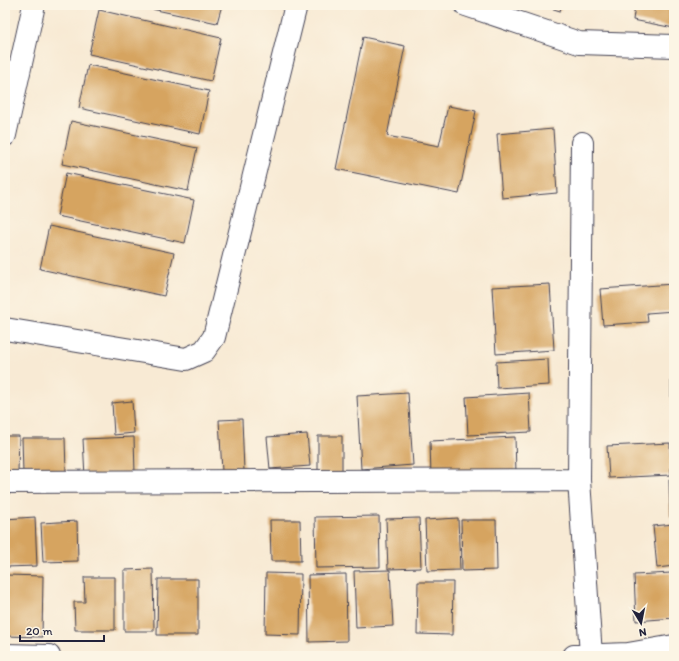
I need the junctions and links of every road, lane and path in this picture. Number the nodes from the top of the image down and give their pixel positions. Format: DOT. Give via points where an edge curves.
graph roads {
  1 [pos="34,5"];
  2 [pos="296,5"];
  3 [pos="466,5"];
  4 [pos="674,46"];
  5 [pos="5,135"];
  6 [pos="582,143"];
  7 [pos="5,329"];
  8 [pos="579,480"];
  9 [pos="5,482"];
  10 [pos="674,646"];
  11 [pos="5,655"];
  12 [pos="628,655"];
  13 [pos="28,656"];
  14 [pos="49,656"];
  15 [pos="582,656"];
  1 -- 5 [label="street"];
  2 -- 7 [label="street" via="214,337 204,351 186,359"];
  3 -- 4 [label="street" via="579,42"];
  6 -- 8 [label="street"];
  8 -- 9 [label="street"];
  8 -- 15 [label="street"];
  10 -- 12 [label="street"];
  11 -- 13 [label="street"];
  12 -- 15 [label="street"];
  13 -- 14 [label="street"];
}
